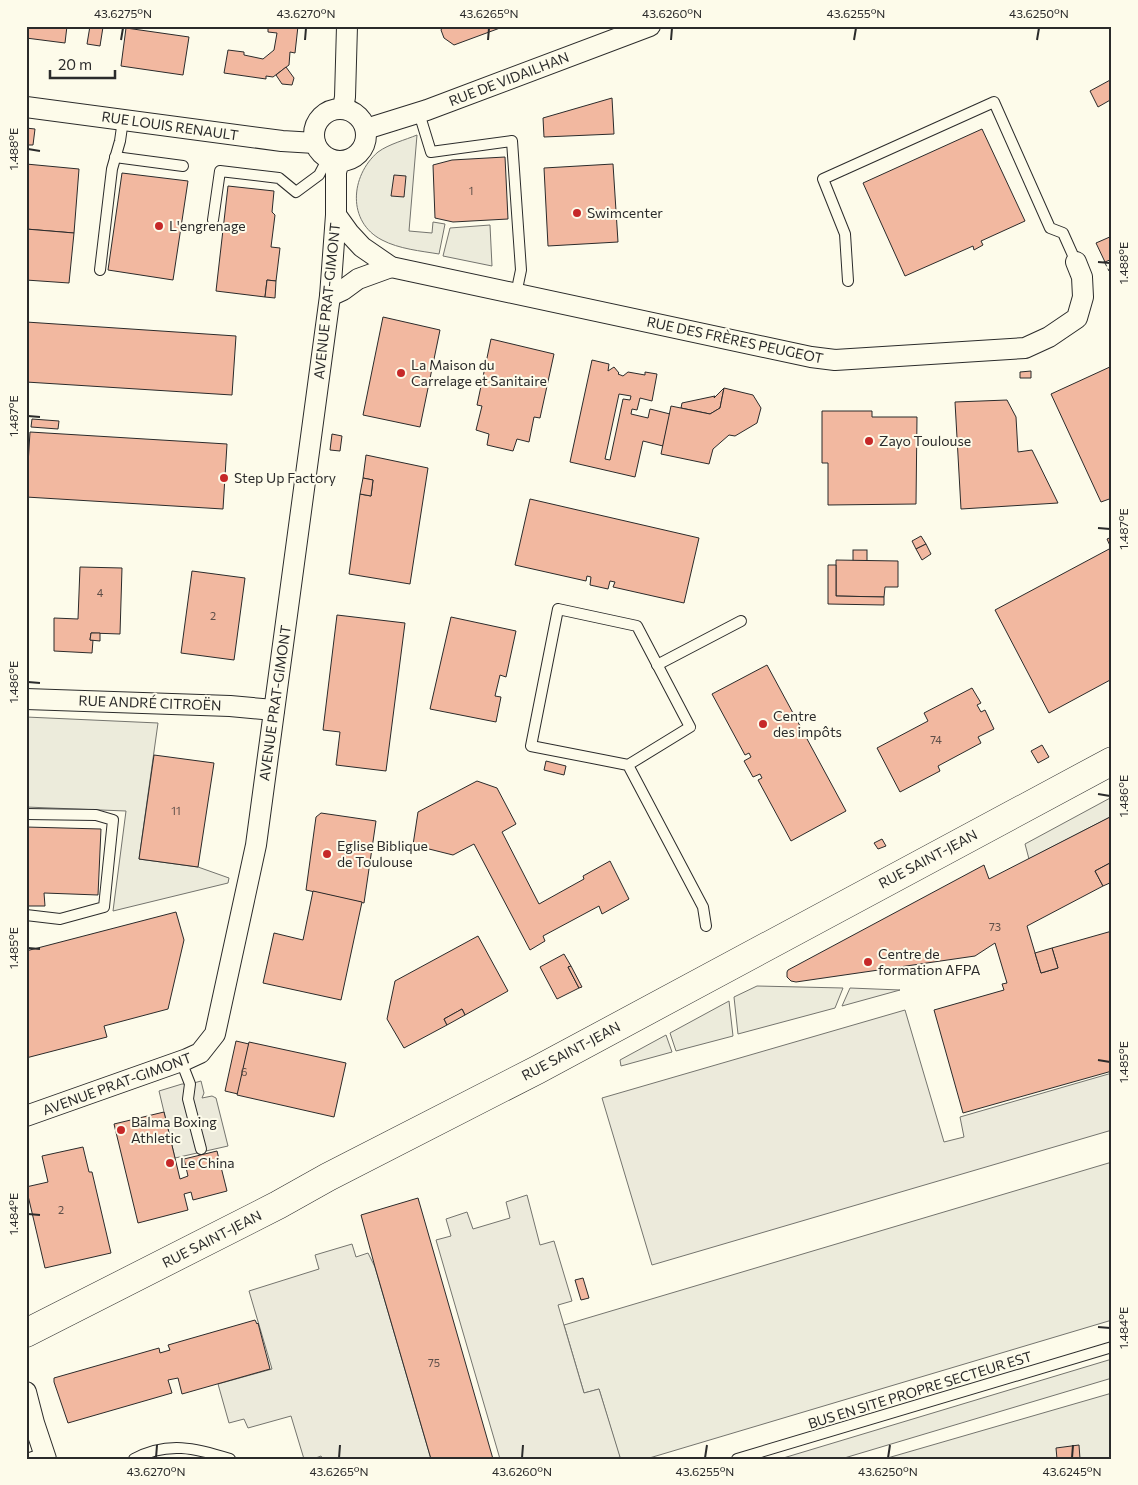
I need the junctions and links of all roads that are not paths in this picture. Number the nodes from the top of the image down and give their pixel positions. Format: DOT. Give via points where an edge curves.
graph roads {
  1 [pos="346,26"];
  2 [pos="650,26"];
  3 [pos="26,107"];
  4 [pos="343,108"];
  5 [pos="419,112"];
  6 [pos="123,120"];
  7 [pos="366,129"];
  8 [pos="315,143"];
  9 [pos="115,158"];
  10 [pos="333,160"];
  11 [pos="183,166"];
  12 [pos="336,214"];
  13 [pos="213,220"];
  14 [pos="1076,262"];
  15 [pos="391,267"];
  16 [pos="100,270"];
  17 [pos="848,281"];
  18 [pos="516,294"];
  19 [pos="330,296"];
  20 [pos="741,621"];
  21 [pos="657,665"];
  22 [pos="26,699"];
  23 [pos="274,710"];
  24 [pos="1112,761"];
  25 [pos="628,765"];
  26 [pos="26,814"];
  27 [pos="26,915"];
  28 [pos="706,926"];
  29 [pos="181,1061"];
  30 [pos="26,1116"];
  31 [pos="201,1148"];
  32 [pos="26,1333"];
  33 [pos="1112,1347"];
  34 [pos="26,1392"];
  35 [pos="39,1457"];
  36 [pos="134,1459"];
  37 [pos="230,1459"];
  38 [pos="737,1459"];
  1 -- 4 [label="street"];
  2 -- 5 [label="street, RUE DE VIDAILHAN"];
  3 -- 6 [label="street, RUE LOUIS RENAULT"];
  4 -- 7 [label="street" via="358,115"];
  4 -- 8 [label="street" via="326,112 320,118 315,125"];
  5 -- 7 [label="street, RUE DE VIDAILHAN"];
  5 -- 18 [label="lane" via="431,152 512,141 521,270"];
  6 -- 8 [label="street, RUE LOUIS RENAULT" via="282,142"];
  6 -- 9 [label="lane"];
  7 -- 10 [label="street" via="366,143 358,154 346,161"];
  8 -- 10 [label="street"];
  9 -- 11 [label="lane"];
  9 -- 16 [label="lane"];
  10 -- 12 [label="street, AVENUE PRAT-GIMONT"];
  10 -- 13 [label="lane" via="296,192 279,178 220,171"];
  12 -- 15 [label="street, RUE DES FRÈRES PEUGEOT" via="362,247"];
  12 -- 19 [label="street, AVENUE PRAT-GIMONT"];
  14 -- 17 [label="lane" via="1063,233 1050,228 994,102 823,179 845,234"];
  14 -- 18 [label="street, RUE DES FRÈRES PEUGEOT" via="1082,277 1083,297 1077,318 1025,348 835,360"];
  15 -- 18 [label="street, RUE DES FRÈRES PEUGEOT"];
  15 -- 19 [label="street" via="358,279"];
  19 -- 23 [label="street, AVENUE PRAT-GIMONT"];
  20 -- 21 [label="lane"];
  21 -- 25 [label="lane" via="690,727"];
  21 -- 25 [label="lane" via="637,626 558,610 531,746"];
  22 -- 23 [label="street, RUE ANDRÉ CITROËN"];
  23 -- 29 [label="street, AVENUE PRAT-GIMONT" via="256,845 219,1019 215,1034 200,1053"];
  24 -- 32 [label="street, RUE SAINT-JEAN" via="537,1070"];
  25 -- 28 [label="lane" via="703,907"];
  26 -- 27 [label="lane" via="96,815 113,820 104,907 60,919"];
  29 -- 30 [label="street, AVENUE PRAT-GIMONT"];
  29 -- 31 [label="lane" via="190,1084 188,1099"];
  33 -- 38 [label="lane, BUS EN SITE PROPRE SECTEUR EST"];
  34 -- 35 [label="street"];
  36 -- 37 [label="lane" via="154,1450 172,1447"];
}
